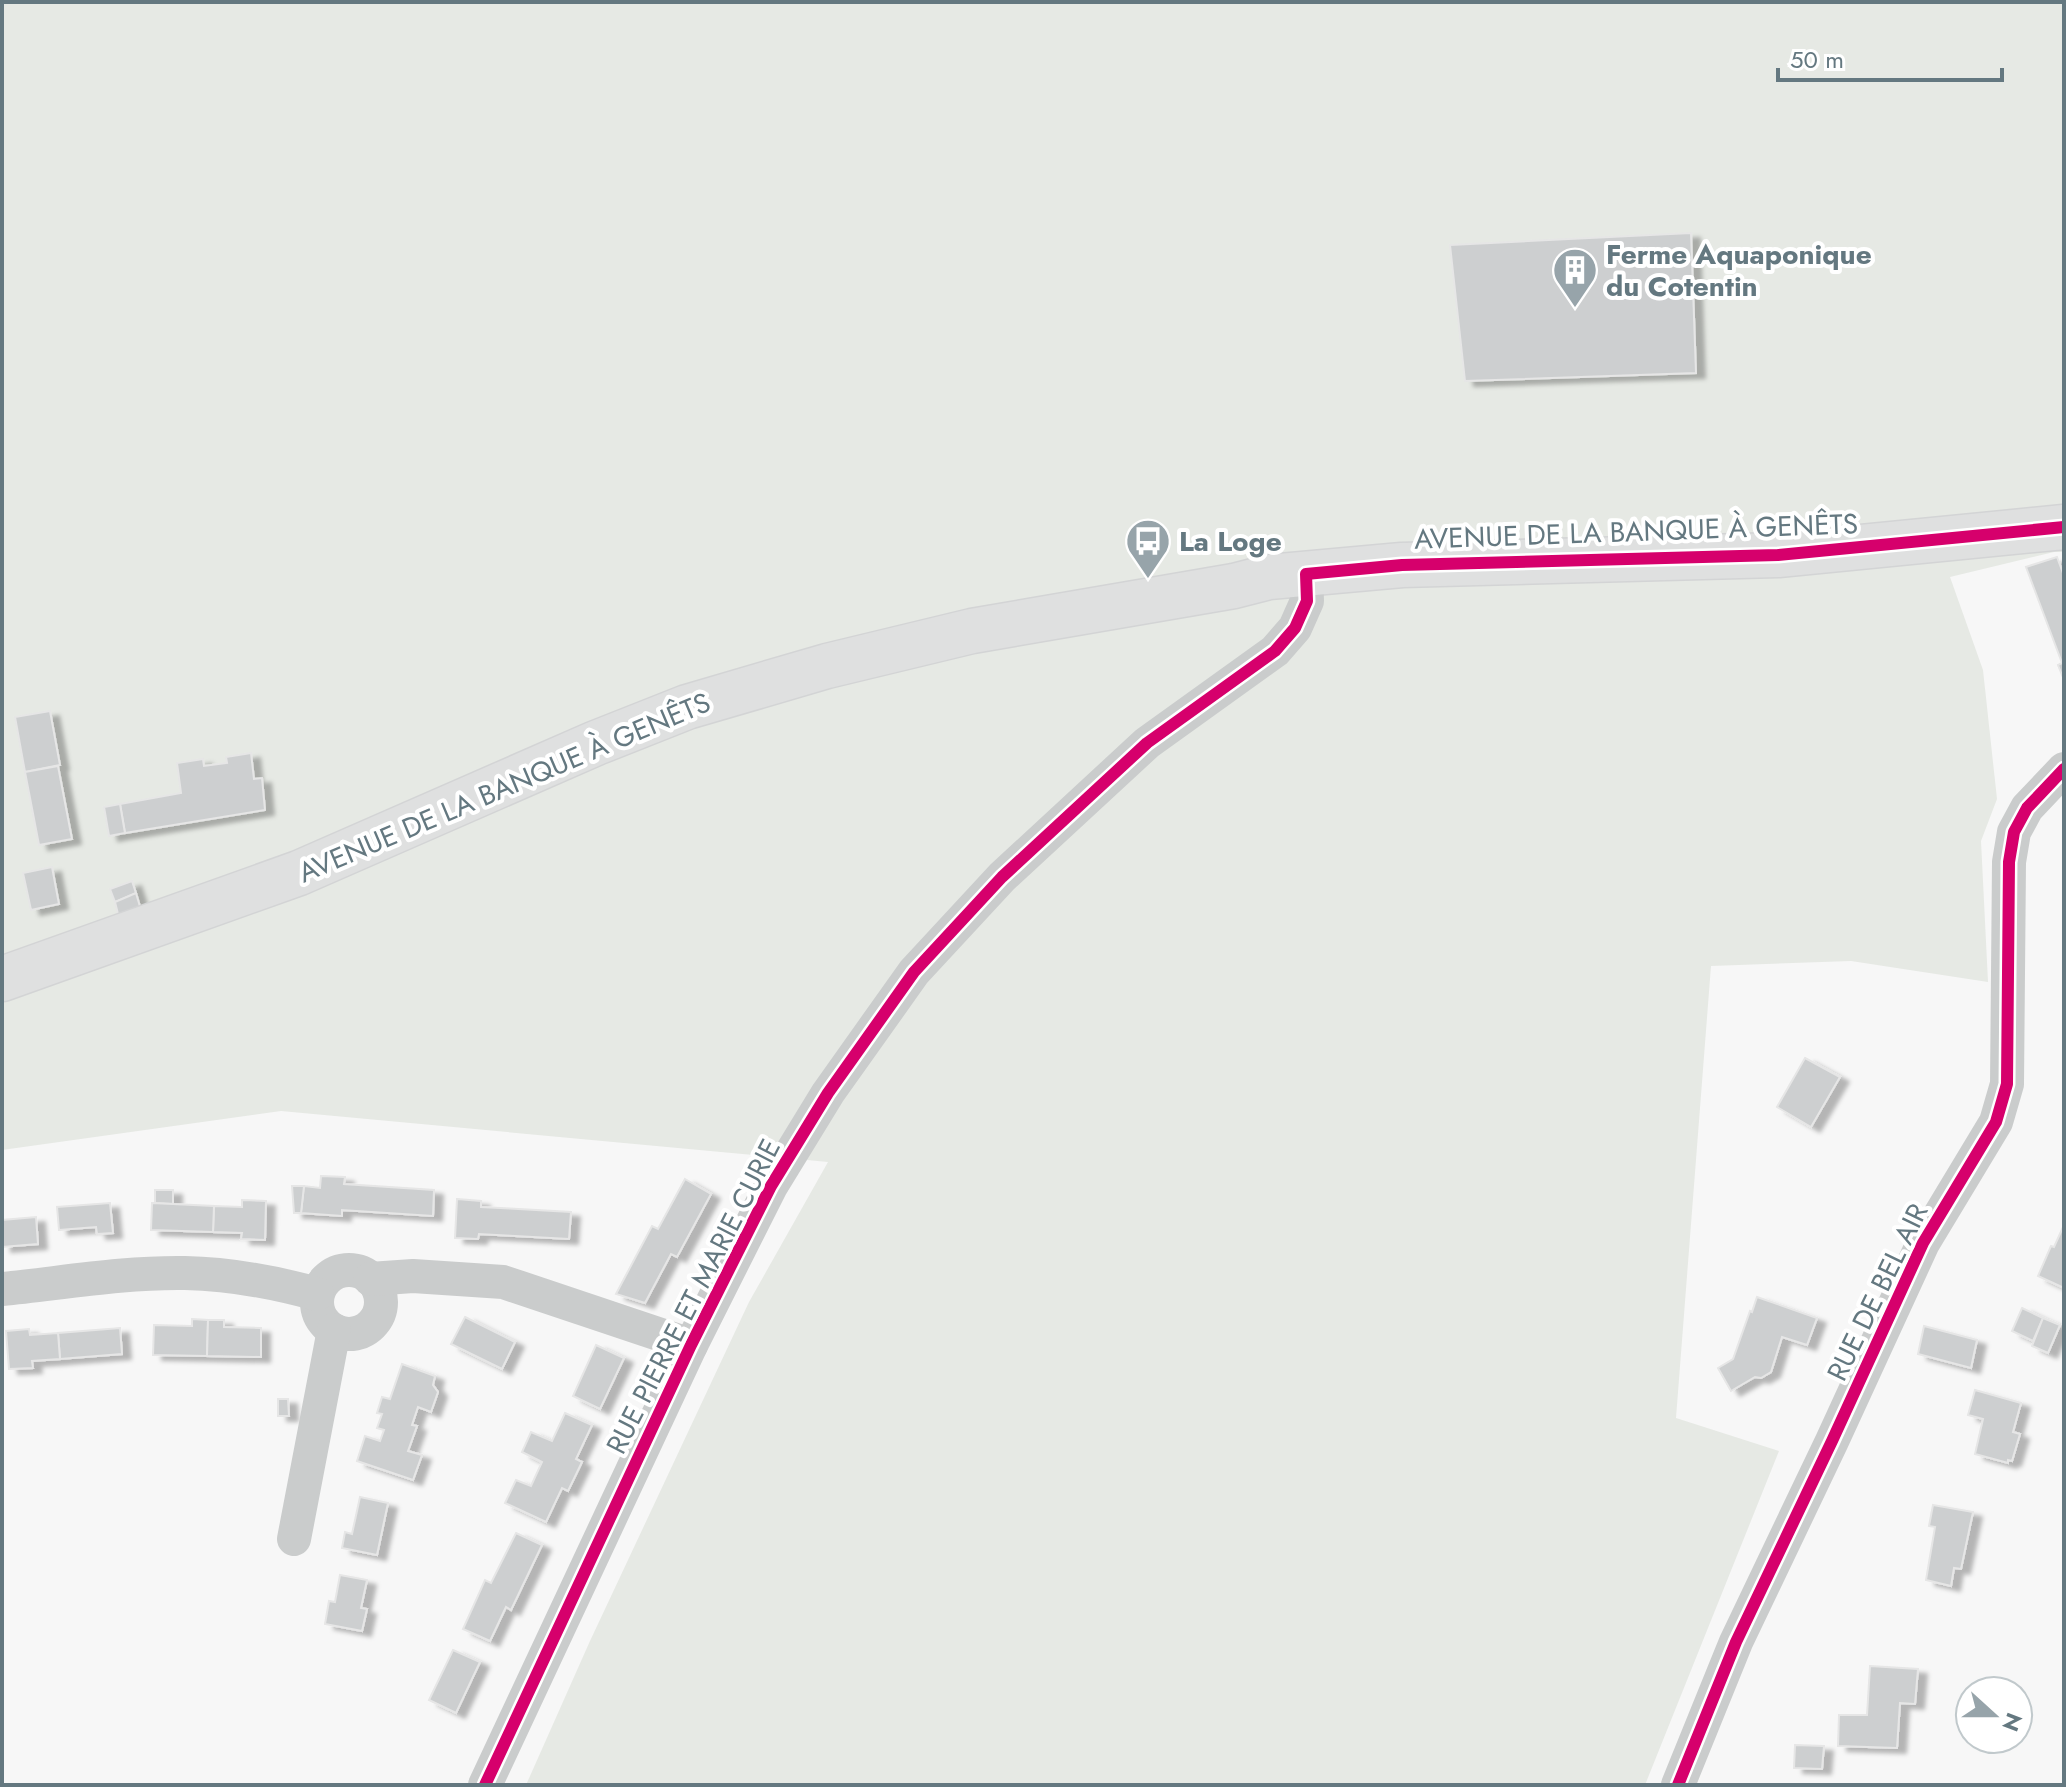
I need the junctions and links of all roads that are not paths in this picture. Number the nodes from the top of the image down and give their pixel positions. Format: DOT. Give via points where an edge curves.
graph roads {
  1 [pos="2064,527"];
  2 [pos="1306,574"];
  3 [pos="2064,769"];
  4 [pos="2,979"];
  5 [pos="370,1279"];
  6 [pos="2,1289"];
  7 [pos="317,1294"];
  8 [pos="334,1330"];
  9 [pos="691,1345"];
  10 [pos="294,1539"];
  11 [pos="485,1785"];
  12 [pos="1678,1785"];
  1 -- 2 [label="main road, AVENUE DE LA BANQUE À GENÊTS" via="1778,555 1402,565"];
  2 -- 4 [label="main road, AVENUE DE LA BANQUE À GENÊTS" via="972,631 712,699 596,743 299,873"];
  2 -- 9 [label="street, RUE PIERRE ET MARIE CURIE" via="1307,601 1295,628 1275,651 1147,743 1002,877 914,972 828,1093 771,1186"];
  3 -- 12 [label="street, RUE DE BEL AIR" via="2027,808 2014,832 2009,862 2007,1084 1996,1122 1923,1243 1736,1642"];
  5 -- 7 [label="street" via="361,1272 340,1271"];
  5 -- 8 [label="street" via="380,1297 371,1325 343,1333"];
  5 -- 9 [label="street" via="503,1282"];
  6 -- 7 [label="street" via="185,1273"];
  7 -- 8 [label="street" via="320,1316"];
  8 -- 10 [label="street"];
  9 -- 11 [label="street, RUE PIERRE ET MARIE CURIE"];
}
